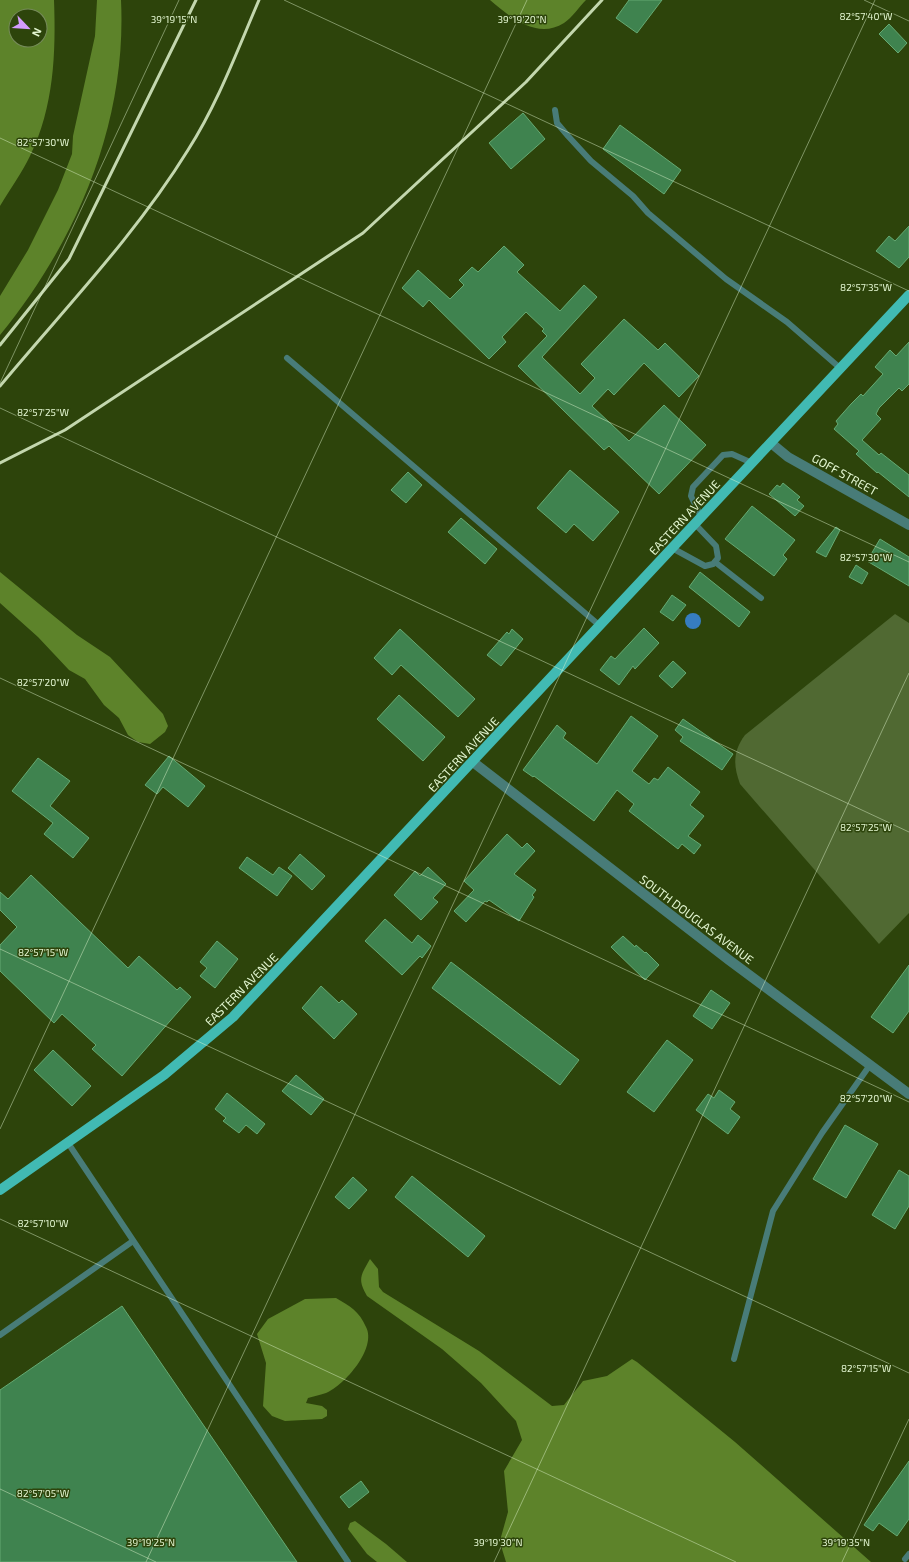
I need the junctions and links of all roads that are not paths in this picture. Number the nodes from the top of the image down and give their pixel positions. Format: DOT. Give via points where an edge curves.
graph roads {
  1 [pos="554,110"];
  2 [pos="909,295"];
  3 [pos="287,358"];
  4 [pos="840,368"];
  5 [pos="771,443"];
  6 [pos="752,463"];
  7 [pos="698,520"];
  8 [pos="909,525"];
  9 [pos="672,548"];
  10 [pos="715,562"];
  11 [pos="761,598"];
  12 [pos="599,625"];
  13 [pos="473,762"];
  14 [pos="870,1065"];
  15 [pos="909,1094"];
  16 [pos="68,1144"];
  17 [pos="0,1190"];
  18 [pos="132,1241"];
  19 [pos="0,1335"];
  20 [pos="734,1359"];
  21 [pos="348,1562"];
  1 -- 4 [label="lane" via="557,123 568,136 591,161 633,196 648,213 726,280 787,322"];
  2 -- 4 [label="main road, EASTERN AVENUE"];
  3 -- 12 [label="lane"];
  4 -- 5 [label="main road, EASTERN AVENUE"];
  5 -- 6 [label="main road, EASTERN AVENUE"];
  5 -- 8 [label="street, GOFF STREET" via="788,457"];
  6 -- 7 [label="main road, EASTERN AVENUE"];
  6 -- 7 [label="lane" via="732,454 723,455 718,460 693,487 691,496"];
  7 -- 9 [label="main road, EASTERN AVENUE"];
  7 -- 10 [label="lane" via="716,546 718,552"];
  9 -- 10 [label="lane" via="705,566"];
  9 -- 12 [label="main road, EASTERN AVENUE"];
  10 -- 11 [label="lane"];
  12 -- 13 [label="main road, EASTERN AVENUE"];
  13 -- 14 [label="street, SOUTH DOUGLAS AVENUE" via="729,960"];
  13 -- 16 [label="main road, EASTERN AVENUE" via="233,1017 164,1075"];
  14 -- 15 [label="street, SOUTH DOUGLAS AVENUE"];
  14 -- 20 [label="lane" via="822,1133 773,1211"];
  16 -- 17 [label="main road, EASTERN AVENUE"];
  16 -- 18 [label="lane"];
  18 -- 19 [label="lane"];
  18 -- 21 [label="lane"];
}
